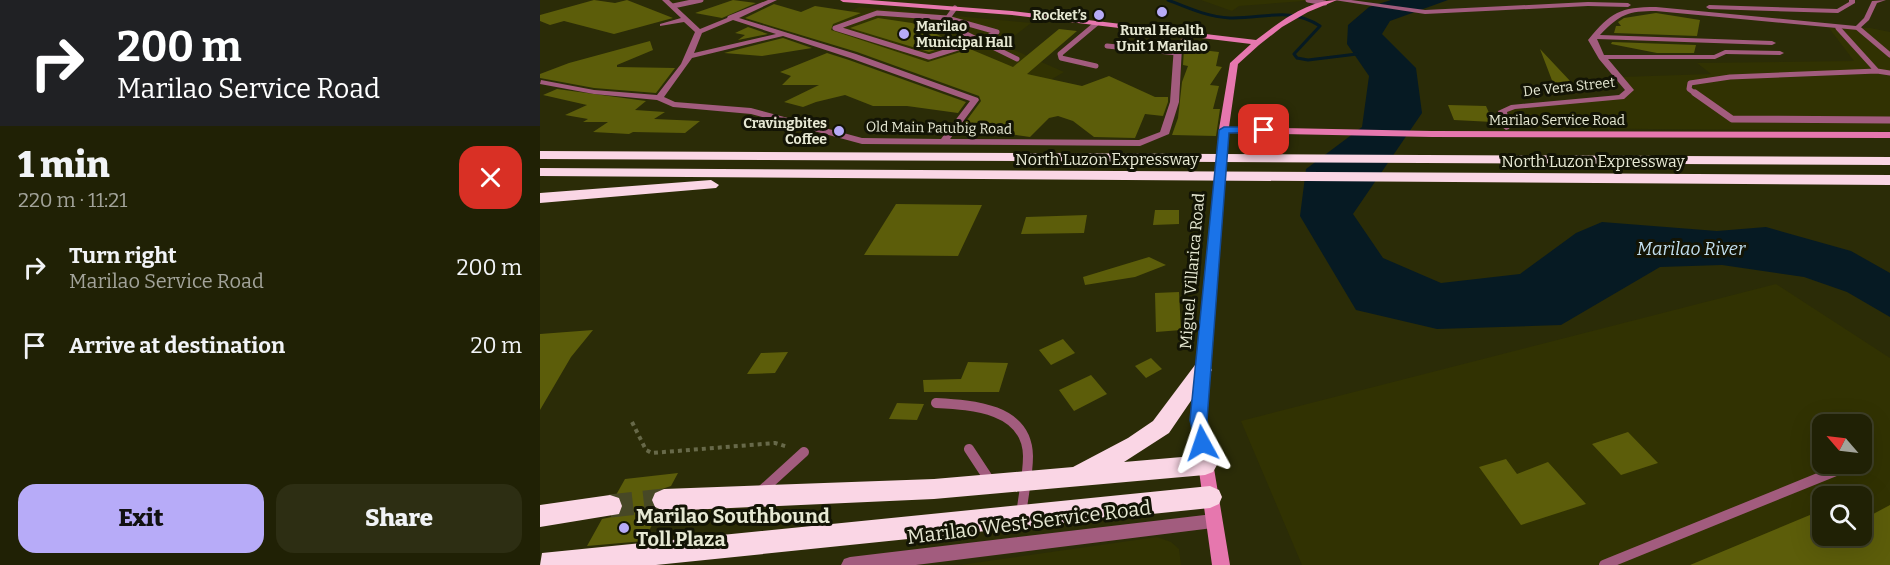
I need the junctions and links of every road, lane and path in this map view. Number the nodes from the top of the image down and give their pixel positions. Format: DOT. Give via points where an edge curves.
graph roads {
  1 [pos="665,0"];
  2 [pos="701,0"];
  3 [pos="774,0"];
  4 [pos="849,0"];
  5 [pos="1308,0"];
  6 [pos="1336,0"];
  7 [pos="1736,0"];
  8 [pos="1852,0"];
  9 [pos="1883,0"];
  10 [pos="762,1"];
  11 [pos="1325,3"];
  12 [pos="673,6"];
  13 [pos="955,8"];
  14 [pos="1744,8"];
  15 [pos="730,18"];
  16 [pos="947,18"];
  17 [pos="687,19"];
  18 [pos="1097,23"];
  19 [pos="662,25"];
  20 [pos="1838,28"];
  21 [pos="1858,28"];
  22 [pos="1273,29"];
  23 [pos="699,32"];
  24 [pos="1193,33"];
  25 [pos="784,34"];
  26 [pos="1203,35"];
  27 [pos="1595,37"];
  28 [pos="980,41"];
  29 [pos="1256,42"];
  30 [pos="1772,43"];
  31 [pos="1107,46"];
  32 [pos="1178,53"];
  33 [pos="1780,53"];
  34 [pos="1890,55"];
  35 [pos="689,56"];
  36 [pos="1602,57"];
  37 [pos="1017,59"];
  38 [pos="1234,63"];
  39 [pos="1096,66"];
  40 [pos="1877,71"];
  41 [pos="1890,73"];
  42 [pos="541,82"];
  43 [pos="659,98"];
  44 [pos="1890,120"];
  45 [pos="1506,127"];
  46 [pos="1223,135"];
  47 [pos="1890,135"];
  48 [pos="943,142"];
  49 [pos="540,155"];
  50 [pos="1890,161"];
  51 [pos="540,172"];
  52 [pos="898,176"];
  53 [pos="1890,180"];
  54 [pos="540,198"];
  55 [pos="1202,370"];
  56 [pos="936,403"];
  57 [pos="632,422"];
  58 [pos="969,449"];
  59 [pos="804,452"];
  60 [pos="1205,465"];
  61 [pos="1828,474"];
  62 [pos="1075,478"];
  63 [pos="1024,483"];
  64 [pos="993,484"];
  65 [pos="755,497"];
  66 [pos="664,500"];
  67 [pos="610,506"];
  68 [pos="1211,509"];
  69 [pos="540,516"];
  70 [pos="1021,516"];
  71 [pos="542,565"];
  72 [pos="850,565"];
  73 [pos="1221,565"];
  74 [pos="1604,565"];
  1 -- 12 [label="street"];
  2 -- 12 [label="lane"];
  3 -- 10 [label="street"];
  4 -- 13 [label="main road"];
  5 -- 11 [label="lane"];
  6 -- 11 [label="main road"];
  6 -- 14 [label="street" via="1425,12 1588,4"];
  7 -- 14 [label="street"];
  8 -- 14 [label="street" via="1838,11"];
  9 -- 21 [label="street" via="1874,2"];
  10 -- 15 [label="street"];
  11 -- 22 [label="main road"];
  12 -- 17 [label="street"];
  13 -- 16 [label="lane"];
  13 -- 18 [label="main road"];
  15 -- 23 [label="street"];
  15 -- 25 [label="street"];
  16 -- 28 [label="lane" via="944,23"];
  16 -- 28 [label="lane" via="997,30"];
  16 -- 28 [label="lane" via="877,13 835,28 929,57"];
  17 -- 19 [label="street"];
  17 -- 23 [label="street"];
  18 -- 24 [label="main road"];
  18 -- 39 [label="lane" via="1060,54 1061,58"];
  20 -- 21 [label="street"];
  20 -- 27 [label="street" via="1631,9 1616,13"];
  20 -- 40 [label="lane"];
  21 -- 34 [label="lane"];
  22 -- 26 [label="main road"];
  22 -- 29 [label="main road"];
  23 -- 35 [label="street"];
  24 -- 26 [label="main road"];
  24 -- 32 [label="street" via="1181,42"];
  25 -- 35 [label="street"];
  25 -- 48 [label="street" via="975,100"];
  26 -- 29 [label="main road"];
  26 -- 38 [label="main road" via="1234,44"];
  27 -- 30 [label="street"];
  27 -- 36 [label="street, De Vera Street" via="1592,40"];
  28 -- 37 [label="lane"];
  29 -- 38 [label="main road"];
  31 -- 32 [label="lane"];
  32 -- 48 [label="street, Old Main Patubig Road" via="1177,102 1164,134 1140,143"];
  33 -- 36 [label="street"];
  35 -- 43 [label="street"];
  36 -- 45 [label="street, De Vera Street" via="1630,90 1621,97 1514,107 1502,111"];
  38 -- 46 [label="main road, Miguel Villarica Road"];
  40 -- 41 [label="lane"];
  40 -- 44 [label="lane" via="1730,77 1690,83 1689,89 1732,119 1746,122"];
  42 -- 43 [label="street, Old Main Patubig Road"];
  43 -- 48 [label="street, Old Main Patubig Road" via="673,104 751,111 862,141"];
  46 -- 47 [label="main road, Marilao Service Road" via="1324,131"];
  46 -- 55 [label="main road, Miguel Villarica Road, bridge"];
  49 -- 50 [label="highway, North Luzon Expressway"];
  51 -- 52 [label="highway, North Luzon Expressway"];
  52 -- 53 [label="highway, North Luzon Expressway"];
  52 -- 54 [label="highway" via="652,188"];
  55 -- 60 [label="main road, Miguel Villarica Road" via="1199,420"];
  55 -- 62 [label="highway" via="1161,427"];
  56 -- 63 [label="lane" via="979,406 1004,415 1021,427 1028,453"];
  57 -- 59 [label="path" via="646,450 652,453 775,443"];
  58 -- 64 [label="lane"];
  59 -- 65 [label="lane"];
  60 -- 62 [label="highway"];
  60 -- 68 [label="main road, Miguel Villarica Road"];
  61 -- 74 [label="lane"];
  62 -- 63 [label="highway"];
  63 -- 64 [label="highway"];
  63 -- 70 [label="lane"];
  64 -- 65 [label="highway"];
  65 -- 66 [label="highway"];
  67 -- 69 [label="highway"];
  68 -- 70 [label="highway"];
  68 -- 72 [label="street, Marilao West Service Road"];
  68 -- 73 [label="main road, Miguel Villarica Road"];
  70 -- 71 [label="highway"];
}
